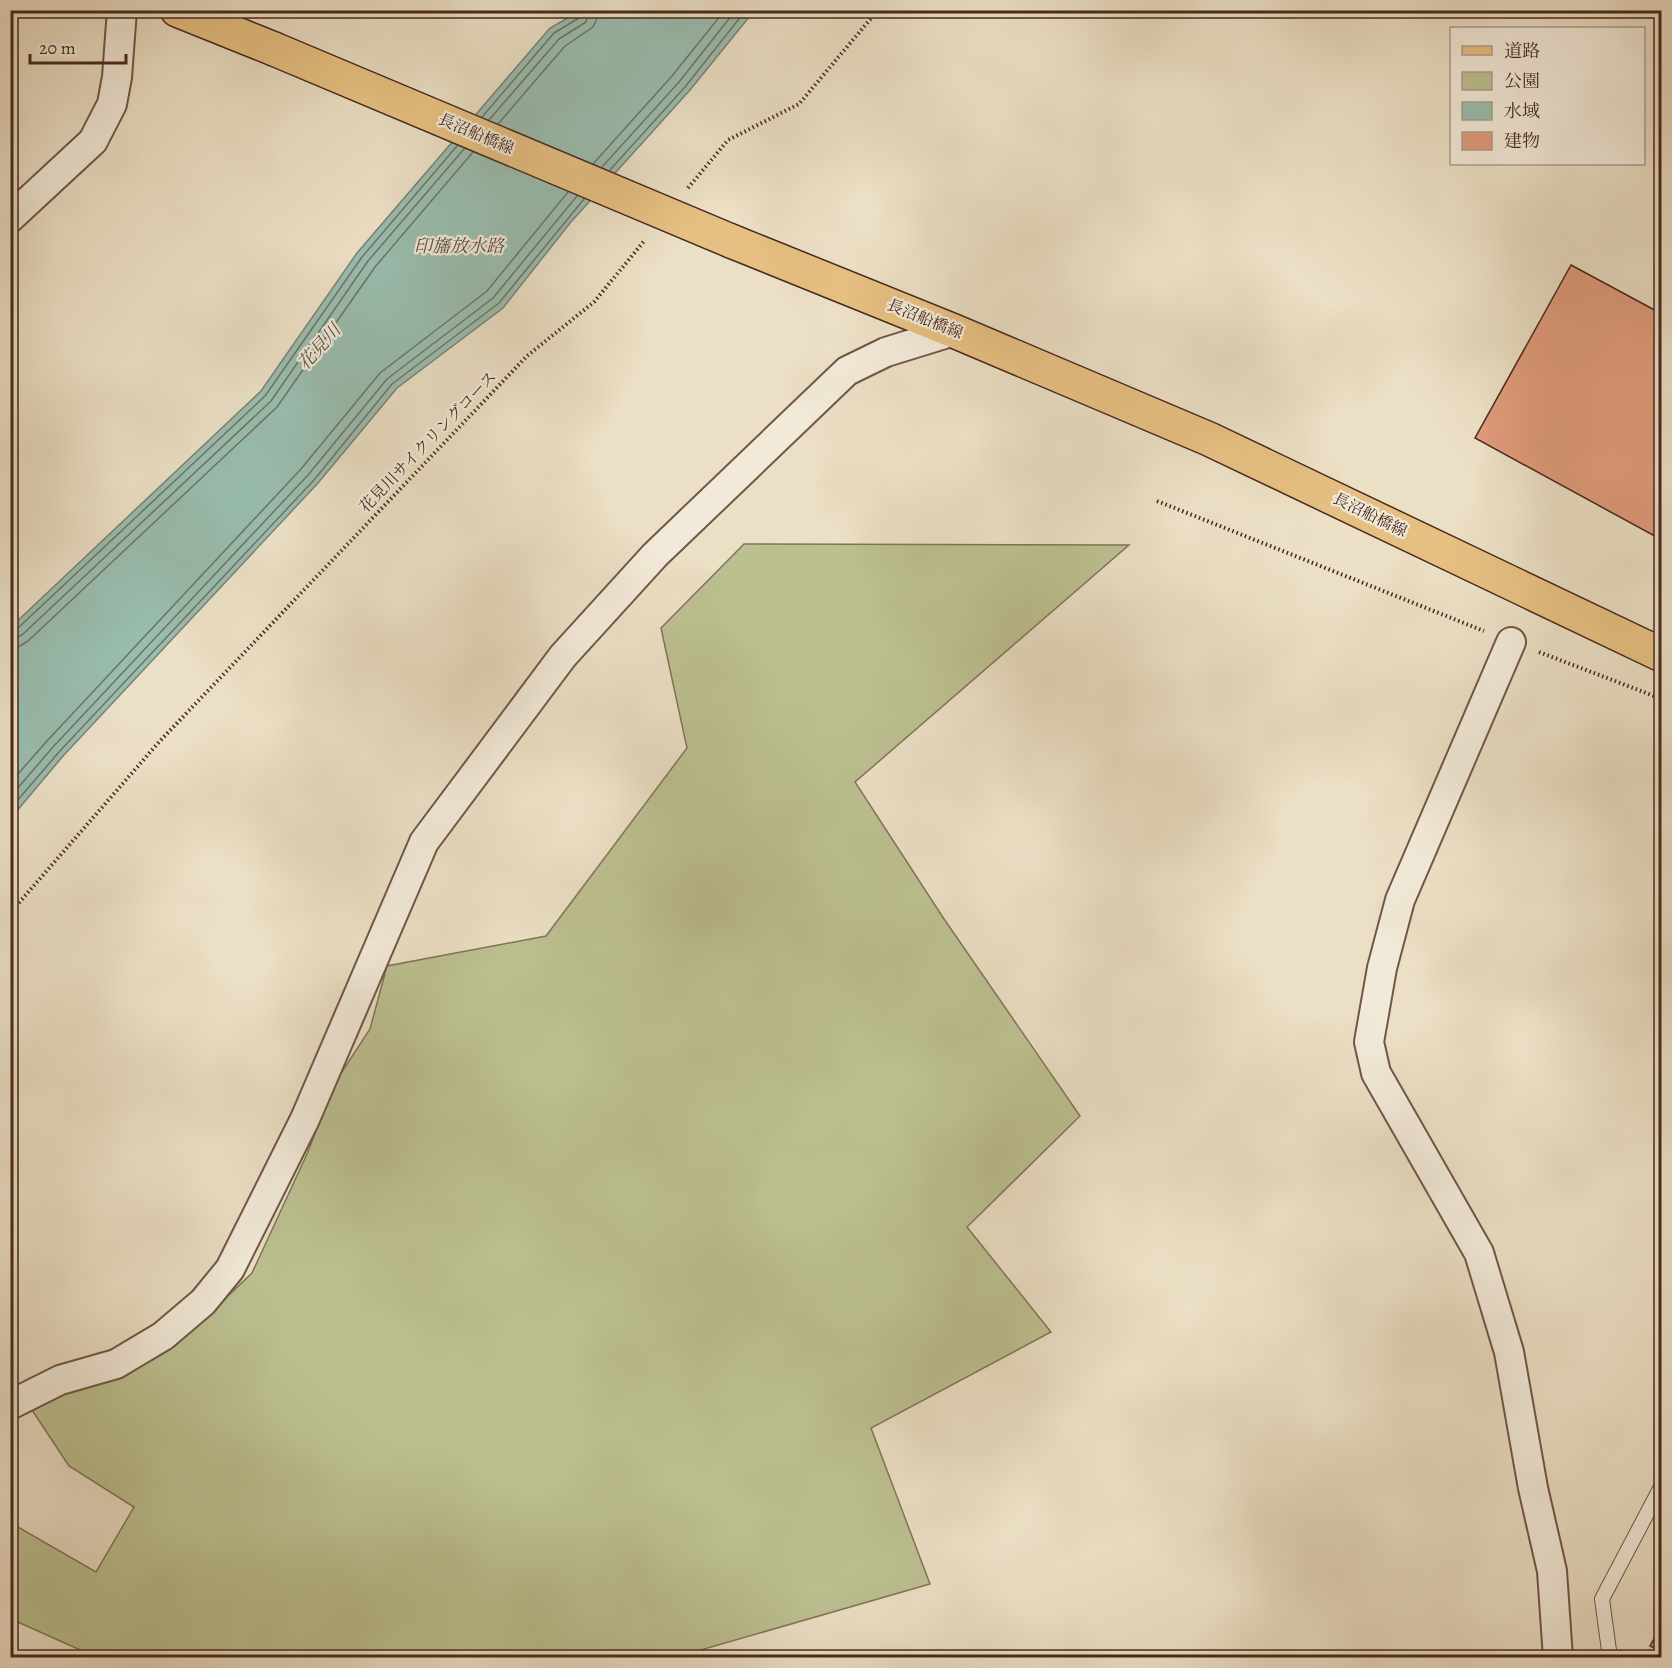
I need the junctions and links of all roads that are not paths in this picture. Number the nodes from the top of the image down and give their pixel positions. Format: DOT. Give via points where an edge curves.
graph roads {
  1 [pos="122,10"];
  2 [pos="177,10"];
  3 [pos="10,218"];
  4 [pos="954,330"];
  5 [pos="1511,642"];
  6 [pos="1662,655"];
  7 [pos="10,1405"];
  8 [pos="1662,1485"];
  9 [pos="1558,1658"];
  10 [pos="1610,1658"];
  1 -- 3 [label="street" via="112,104 93,141"];
  2 -- 4 [label="main road, 長沼船橋線, bridge"];
  4 -- 6 [label="main road, 長沼船橋線" via="1209,439"];
  4 -- 7 [label="street" via="886,352 847,371 655,555 563,656 424,842 305,1119 231,1269 203,1302 163,1336 116,1364 60,1380"];
  5 -- 9 [label="street" via="1400,900 1382,968 1369,1042 1376,1073 1479,1253 1509,1352 1552,1571"];
  8 -- 10 [label="lane" via="1602,1599"];
}
